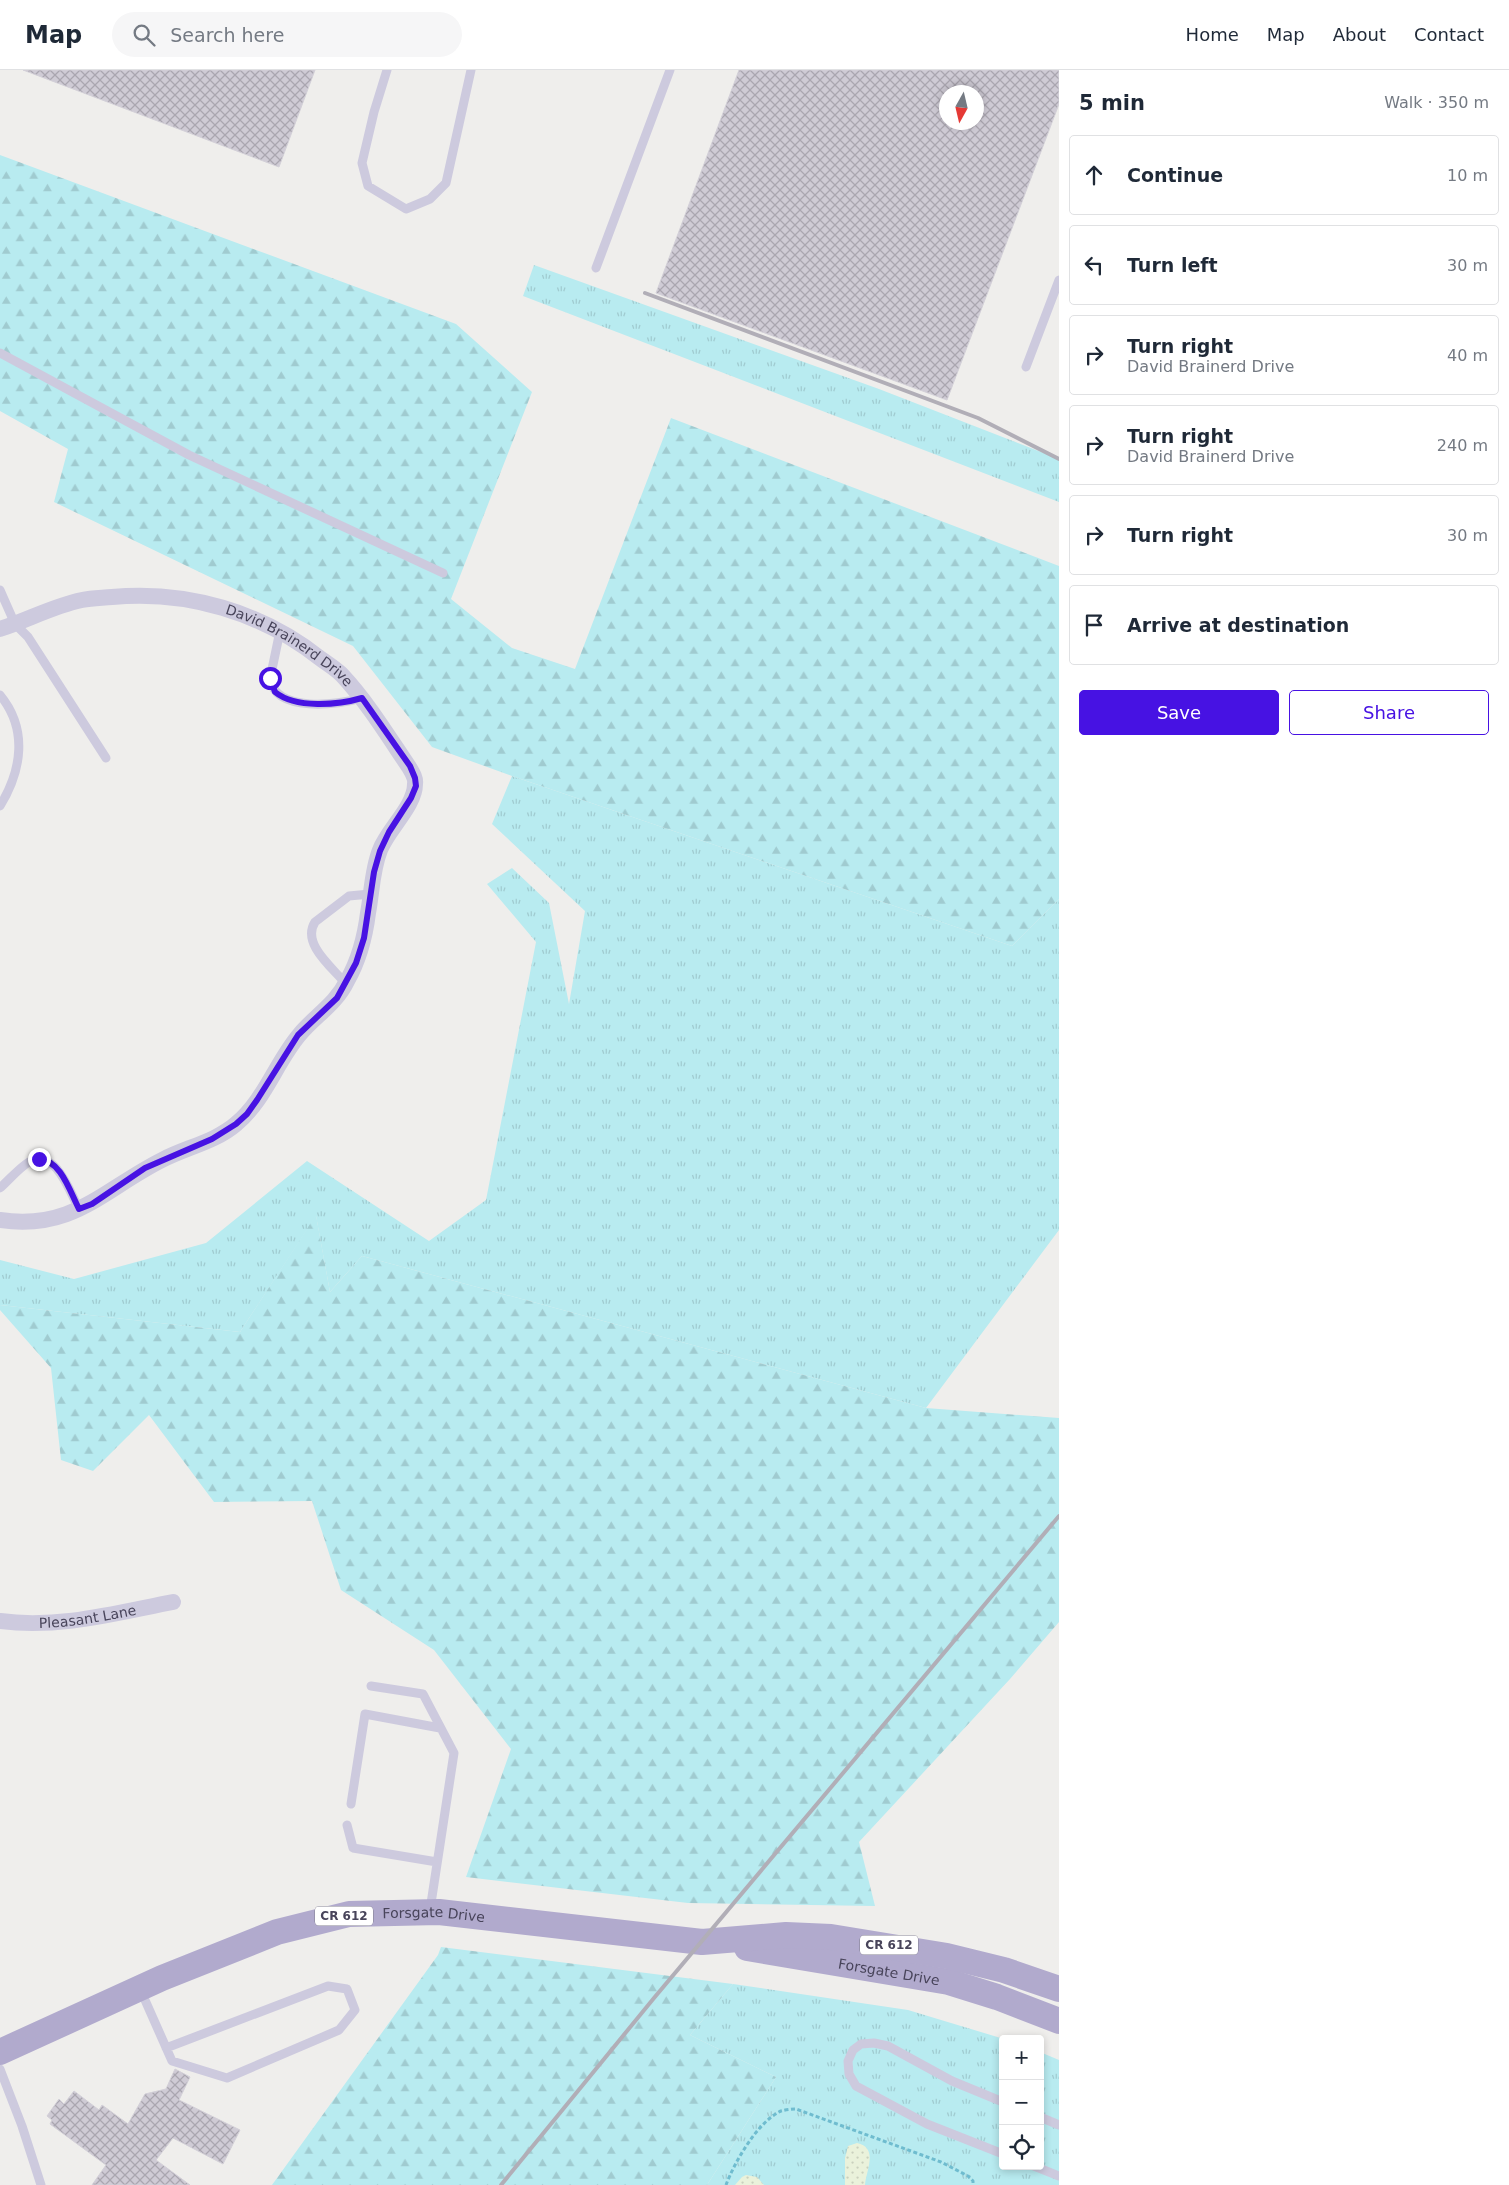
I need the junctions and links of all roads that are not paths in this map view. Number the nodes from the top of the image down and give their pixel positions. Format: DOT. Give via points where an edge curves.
graph roads {
  1 [pos="387,70"];
  2 [pos="471,70"];
  3 [pos="670,70"];
  4 [pos="596,268"];
  5 [pos="1059,280"];
  6 [pos="0,353"];
  7 [pos="1026,367"];
  8 [pos="443,573"];
  9 [pos="0,590"];
  10 [pos="7,626"];
  11 [pos="280,631"];
  12 [pos="0,696"];
  13 [pos="362,698"];
  14 [pos="106,758"];
  15 [pos="0,806"];
  16 [pos="370,894"];
  17 [pos="346,984"];
  18 [pos="0,1188"];
  19 [pos="79,1209"];
  20 [pos="0,1220"];
  21 [pos="173,1602"];
  22 [pos="0,1621"];
  23 [pos="371,1686"];
  24 [pos="440,1728"];
  25 [pos="351,1804"];
  26 [pos="348,1825"];
  27 [pos="437,1862"];
  28 [pos="429,1912"];
  29 [pos="714,1942"];
  30 [pos="140,1988"];
  31 [pos="1059,1989"];
  32 [pos="1059,2021"];
  33 [pos="166,2048"];
  34 [pos="0,2052"];
  35 [pos="0,2069"];
  36 [pos="999,2100"];
  37 [pos="1044,2119"];
  38 [pos="1059,2125"];
  39 [pos="999,2152"];
  40 [pos="1044,2170"];
  41 [pos="1059,2176"];
  42 [pos="41,2185"];
  1 -- 2 [label="lane" via="362,163 368,186 406,209 430,199 446,183"];
  3 -- 4 [label="lane"];
  5 -- 7 [label="lane"];
  6 -- 8 [label="lane" via="189,455"];
  9 -- 10 [label="lane"];
  10 -- 11 [label="street, David Brainerd Drive" via="47,609 84,599 150,595 220,606"];
  10 -- 14 [label="lane" via="28,637"];
  11 -- 13 [label="street, David Brainerd Drive" via="306,646 340,674"];
  11 -- 13 [label="lane" via="270,678 275,692 291,701 332,705"];
  12 -- 15 [label="lane" via="14,717 20,744 15,774"];
  13 -- 16 [label="street, David Brainerd Drive" via="410,766 416,786 380,851"];
  16 -- 17 [label="street, David Brainerd Drive" via="364,938"];
  16 -- 17 [label="lane" via="356,894 344,899 312,927 312,943"];
  17 -- 19 [label="street, David Brainerd Drive" via="328,1007 298,1035 257,1100 236,1124 212,1139 145,1168 99,1200"];
  18 -- 19 [label="lane" via="28,1163 45,1160 56,1166"];
  19 -- 20 [label="street, David Brainerd Drive" via="46,1219"];
  21 -- 22 [label="street, Pleasant Lane" via="75,1621 22,1624"];
  23 -- 24 [label="lane" via="423,1694"];
  24 -- 25 [label="lane" via="365,1714"];
  24 -- 27 [label="lane" via="454,1753"];
  26 -- 27 [label="lane" via="353,1848"];
  27 -- 28 [label="lane"];
  28 -- 29 [label="main road, Forsgate Drive / CR 612"];
  28 -- 30 [label="main road, Forsgate Drive / CR 612" via="349,1914 277,1932"];
  29 -- 31 [label="main road, Forsgate Drive / CR 612" via="786,1935 876,1943 985,1965"];
  29 -- 32 [label="main road, Forsgate Drive / CR 612" via="949,1982"];
  30 -- 33 [label="lane"];
  30 -- 34 [label="main road, Forsgate Drive / CR 612"];
  33 -- 33 [label="lane" via="172,2061 227,2078 339,2030 355,2010 347,1989 328,1986"];
  35 -- 42 [label="lane"];
  36 -- 39 [label="lane" via="952,2081 888,2046 861,2044 853,2050 848,2061 849,2074 856,2086 927,2124"];
  37 -- 38 [label="lane"];
  40 -- 41 [label="lane"];
}
